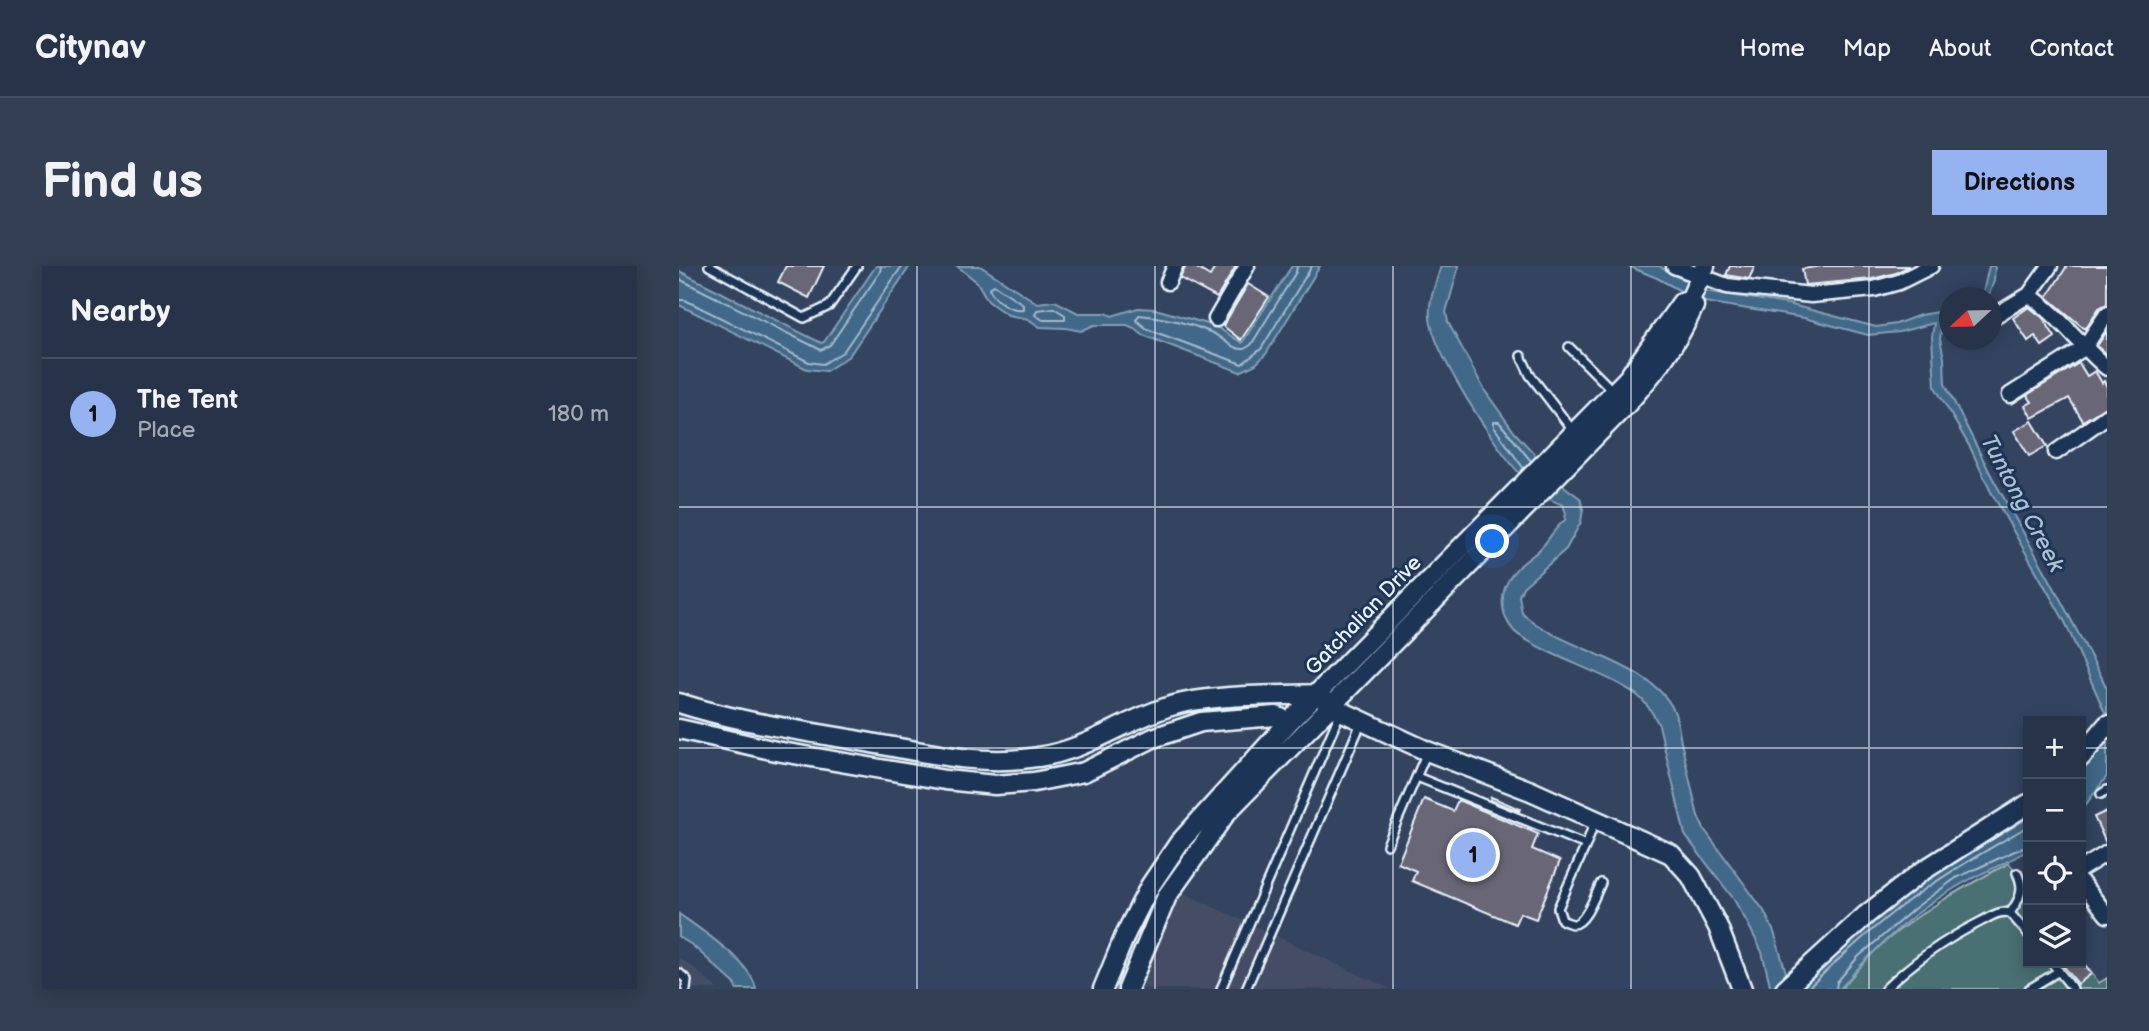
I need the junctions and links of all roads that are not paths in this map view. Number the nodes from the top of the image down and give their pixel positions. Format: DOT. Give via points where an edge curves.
graph roads {
  1 [pos="709,266"];
  2 [pos="730,266"];
  3 [pos="857,266"];
  4 [pos="1175,266"];
  5 [pos="1247,266"];
  6 [pos="1674,266"];
  7 [pos="1931,266"];
  8 [pos="2050,266"];
  9 [pos="730,277"];
  10 [pos="1168,282"];
  11 [pos="1697,285"];
  12 [pos="2029,295"];
  13 [pos="2002,311"];
  14 [pos="2107,314"];
  15 [pos="1216,319"];
  16 [pos="1675,329"];
  17 [pos="1569,347"];
  18 [pos="2084,348"];
  19 [pos="1521,356"];
  20 [pos="2107,368"];
  21 [pos="1614,392"];
  22 [pos="2010,395"];
  23 [pos="2107,416"];
  24 [pos="1574,432"];
  25 [pos="2056,452"];
  26 [pos="679,703"];
  27 [pos="1330,704"];
  28 [pos="1362,721"];
  29 [pos="1289,722"];
  30 [pos="2107,726"];
  31 [pos="679,729"];
  32 [pos="1427,751"];
  33 [pos="2086,751"];
  34 [pos="1417,777"];
  35 [pos="2023,807"];
  36 [pos="1595,821"];
  37 [pos="1387,845"];
  38 [pos="1586,845"];
  39 [pos="2107,853"];
  40 [pos="2086,866"];
  41 [pos="2017,873"];
  42 [pos="1601,883"];
  43 [pos="2086,888"];
  44 [pos="2010,913"];
  45 [pos="2107,915"];
  46 [pos="2023,928"];
  47 [pos="1118,951"];
  48 [pos="1140,959"];
  49 [pos="2056,968"];
  50 [pos="2059,971"];
  51 [pos="679,973"];
  52 [pos="1789,985"];
  53 [pos="686,989"];
  54 [pos="1103,989"];
  55 [pos="1128,989"];
  56 [pos="1221,989"];
  57 [pos="1245,989"];
  58 [pos="1742,989"];
  59 [pos="1885,989"];
  60 [pos="2029,989"];
  61 [pos="2073,989"];
  1 -- 9 [label="lane"];
  2 -- 9 [label="lane"];
  3 -- 9 [label="lane" via="829,306 804,318"];
  4 -- 10 [label="street"];
  5 -- 15 [label="street"];
  6 -- 11 [label="street"];
  7 -- 11 [label="street" via="1874,289 1811,295"];
  8 -- 12 [label="street"];
  11 -- 16 [label="street, Gatchalian Drive" via="1694,306"];
  12 -- 13 [label="street"];
  12 -- 18 [label="street" via="2045,305"];
  14 -- 18 [label="street"];
  16 -- 21 [label="street, Gatchalian Drive"];
  16 -- 27 [label="street, Gatchalian Drive" via="1658,368 1626,405"];
  17 -- 21 [label="lane"];
  18 -- 20 [label="street"];
  18 -- 22 [label="street"];
  19 -- 24 [label="lane"];
  21 -- 24 [label="street, Gatchalian Drive"];
  23 -- 25 [label="street"];
  24 -- 27 [label="street, Gatchalian Drive" via="1526,480"];
  26 -- 27 [label="street" via="773,726 959,758 1006,760 1074,750 1152,712 1185,702"];
  27 -- 28 [label="street"];
  27 -- 29 [label="street, Gatchalian Drive"];
  27 -- 48 [label="street, Gatchalian Drive" via="1226,813 1194,854 1167,896"];
  27 -- 56 [label="lane"];
  28 -- 32 [label="street"];
  28 -- 57 [label="lane"];
  29 -- 31 [label="street" via="1276,716 1201,722 1153,738 1084,772 995,785 776,751"];
  29 -- 47 [label="street, Gatchalian Drive" via="1179,843 1150,886"];
  30 -- 33 [label="street"];
  32 -- 34 [label="lane"];
  32 -- 36 [label="street"];
  34 -- 37 [label="lane"];
  34 -- 38 [label="lane"];
  35 -- 52 [label="street" via="1921,872"];
  36 -- 38 [label="lane"];
  36 -- 58 [label="street" via="1671,854 1691,876 1719,927"];
  38 -- 42 [label="lane" via="1558,908 1562,920 1572,924 1583,920"];
  39 -- 40 [label="street"];
  41 -- 44 [label="lane" via="2021,895"];
  43 -- 45 [label="street"];
  44 -- 46 [label="lane"];
  44 -- 59 [label="lane" via="1999,912 1951,936"];
  47 -- 48 [label="street"];
  47 -- 54 [label="street, Gatchalian Drive"];
  48 -- 55 [label="street, Gatchalian Drive"];
  49 -- 50 [label="lane"];
  50 -- 60 [label="lane"];
  50 -- 61 [label="lane"];
  51 -- 53 [label="lane" via="687,980"];
}
